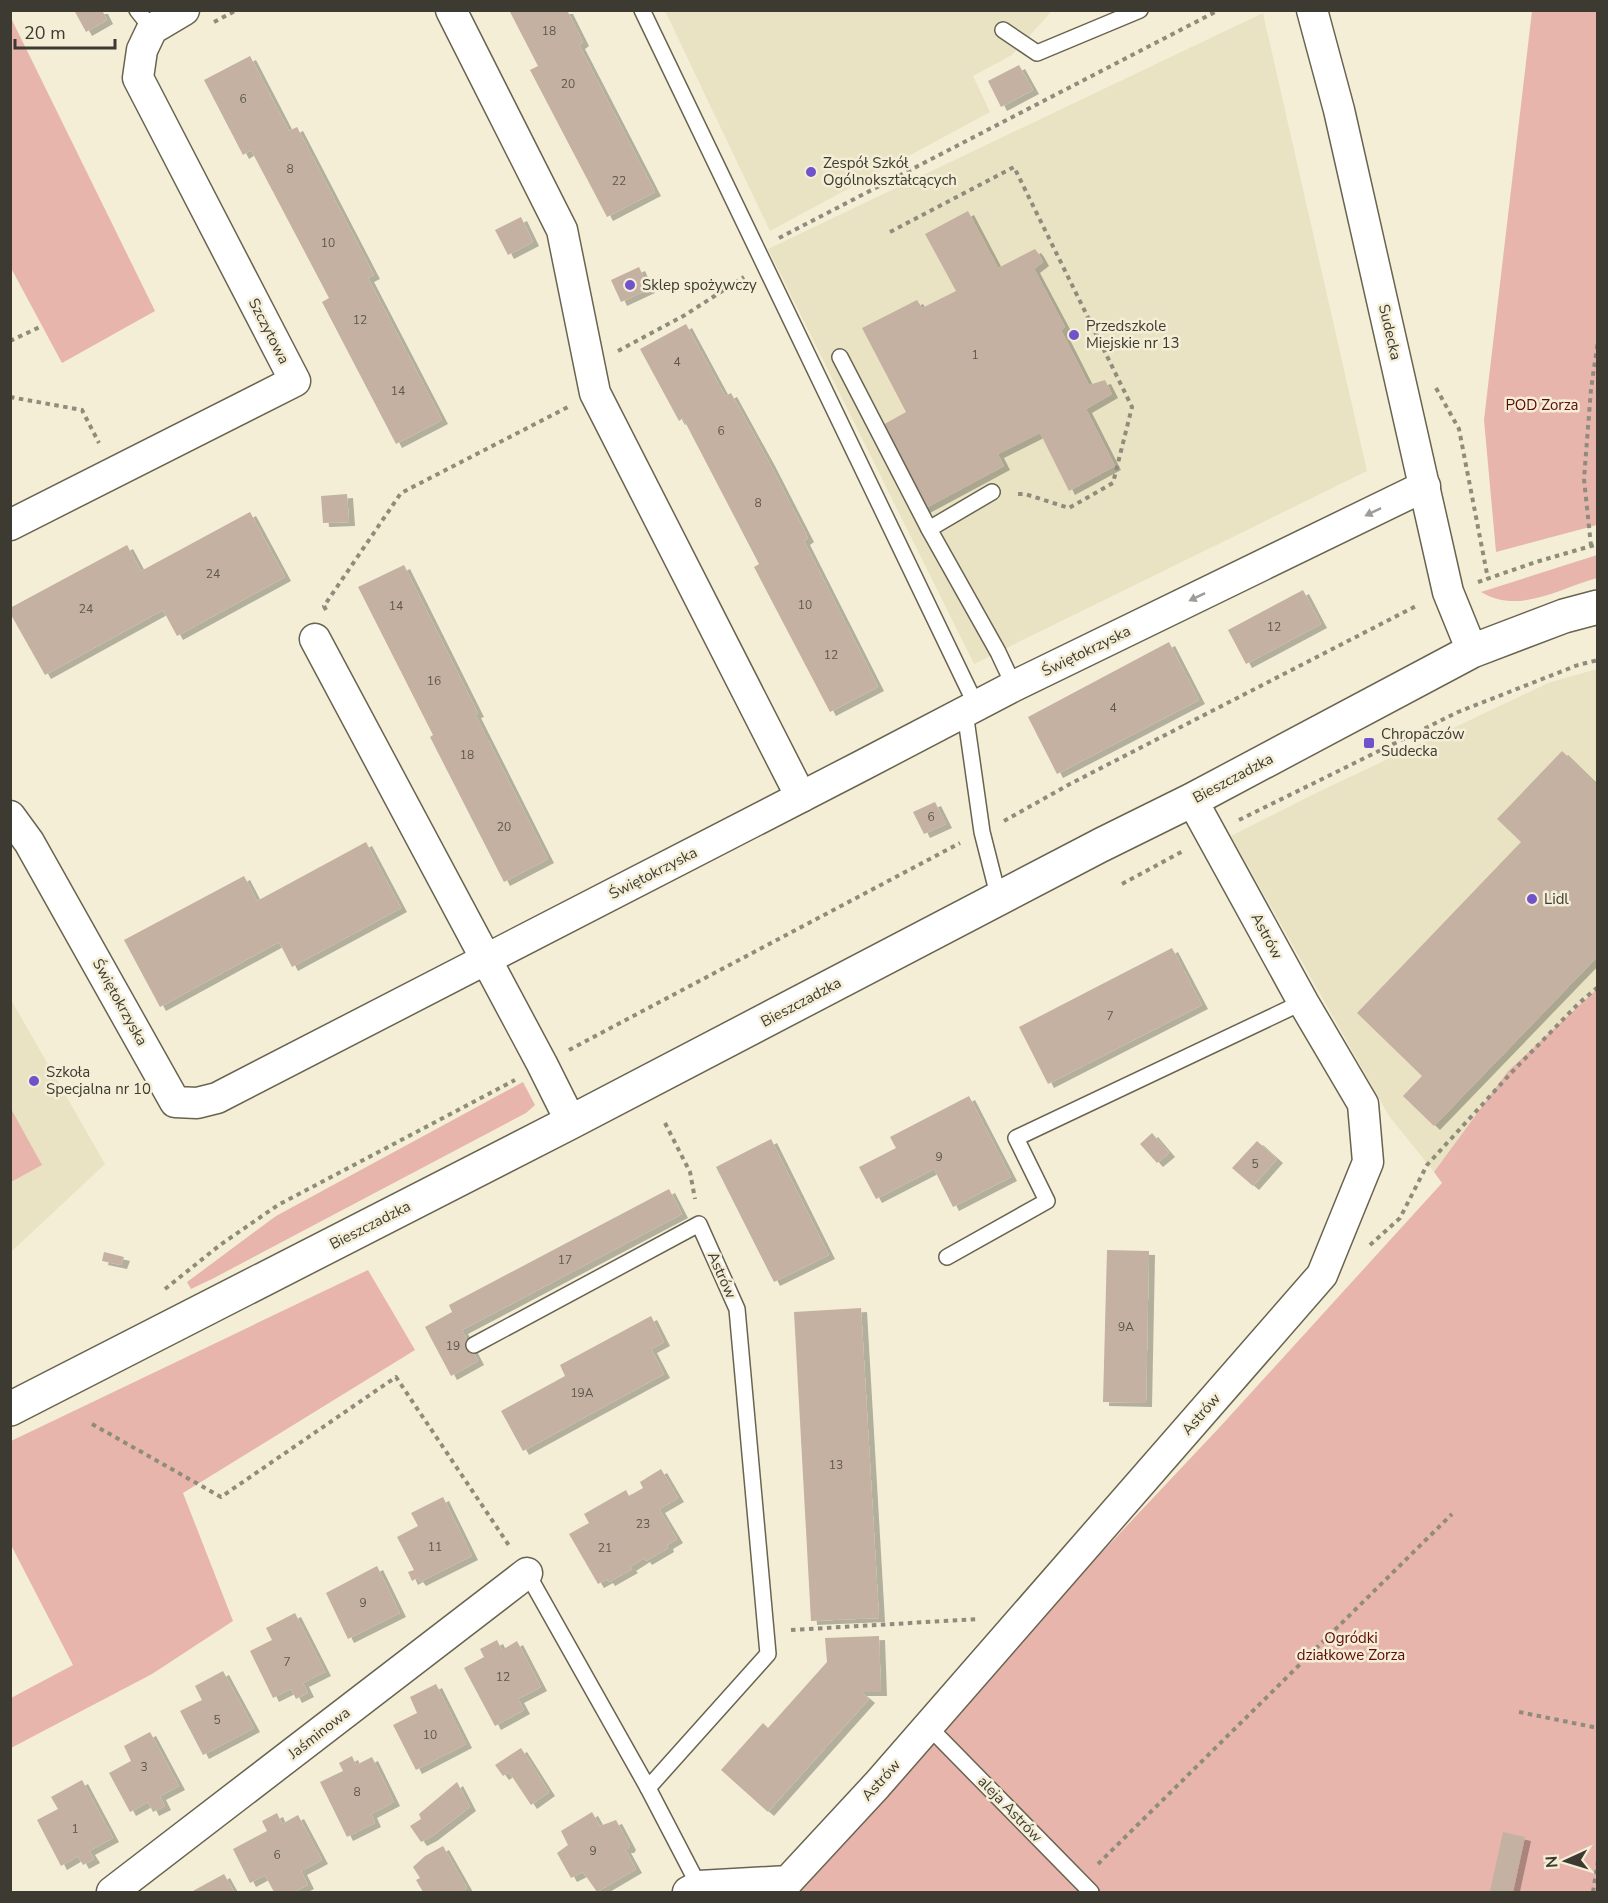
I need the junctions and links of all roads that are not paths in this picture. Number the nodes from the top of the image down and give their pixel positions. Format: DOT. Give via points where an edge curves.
graph roads {
  1 [pos="184,10"];
  2 [pos="451,10"];
  3 [pos="642,10"];
  4 [pos="1140,10"];
  5 [pos="1312,10"];
  6 [pos="145,20"];
  7 [pos="1003,30"];
  8 [pos="840,357"];
  9 [pos="1425,486"];
  10 [pos="992,492"];
  11 [pos="10,525"];
  12 [pos="929,529"];
  13 [pos="1598,607"];
  14 [pos="322,628"];
  15 [pos="1472,651"];
  16 [pos="1014,686"];
  17 [pos="970,709"];
  18 [pos="801,797"];
  19 [pos="1192,800"];
  20 [pos="10,816"];
  21 [pos="999,899"];
  22 [pos="486,958"];
  23 [pos="1303,1002"];
  24 [pos="571,1122"];
  25 [pos="947,1257"];
  26 [pos="474,1345"];
  27 [pos="10,1409"];
  28 [pos="527,1573"];
  29 [pos="928,1726"];
  30 [pos="648,1788"];
  31 [pos="1086,1887"];
  32 [pos="694,1890"];
  33 [pos="112,1893"];
  1 -- 6 [label="street, Szczytowa"];
  2 -- 18 [label="street" via="562,230 595,393"];
  3 -- 17 [label="lane"];
  4 -- 7 [label="lane" via="1037,53"];
  5 -- 9 [label="street, Sudecka" via="1339,110"];
  6 -- 11 [label="street, Szczytowa" via="138,78 295,381"];
  8 -- 12 [label="lane"];
  9 -- 15 [label="street, Sudecka" via="1448,592"];
  9 -- 16 [label="street, Świętokrzyska, one-way"];
  10 -- 12 [label="lane"];
  12 -- 16 [label="lane"];
  13 -- 15 [label="street, Bieszczadzka" via="1563,616"];
  14 -- 22 [label="street"];
  15 -- 19 [label="street, Bieszczadzka"];
  16 -- 17 [label="street, Świętokrzyska"];
  17 -- 18 [label="street, Świętokrzyska"];
  17 -- 21 [label="lane" via="982,832"];
  18 -- 22 [label="street, Świętokrzyska"];
  19 -- 21 [label="street, Bieszczadzka"];
  19 -- 23 [label="street, Astrów"];
  20 -- 22 [label="street, Świętokrzyska" via="41,862 175,1102 197,1103 216,1098"];
  21 -- 24 [label="street, Bieszczadzka"];
  22 -- 24 [label="street"];
  23 -- 25 [label="lane" via="1016,1138 1047,1201"];
  23 -- 29 [label="street, Astrów" via="1363,1104 1368,1162 1322,1275"];
  24 -- 27 [label="street, Bieszczadzka"];
  26 -- 30 [label="lane, Astrów" via="699,1224 737,1309 768,1654"];
  28 -- 30 [label="lane, Astrów"];
  28 -- 33 [label="street, Jaśminowa"];
  29 -- 31 [label="lane, aleja Astrów"];
  29 -- 32 [label="street, Astrów" via="789,1881"];
  30 -- 32 [label="lane, Astrów"];
}
